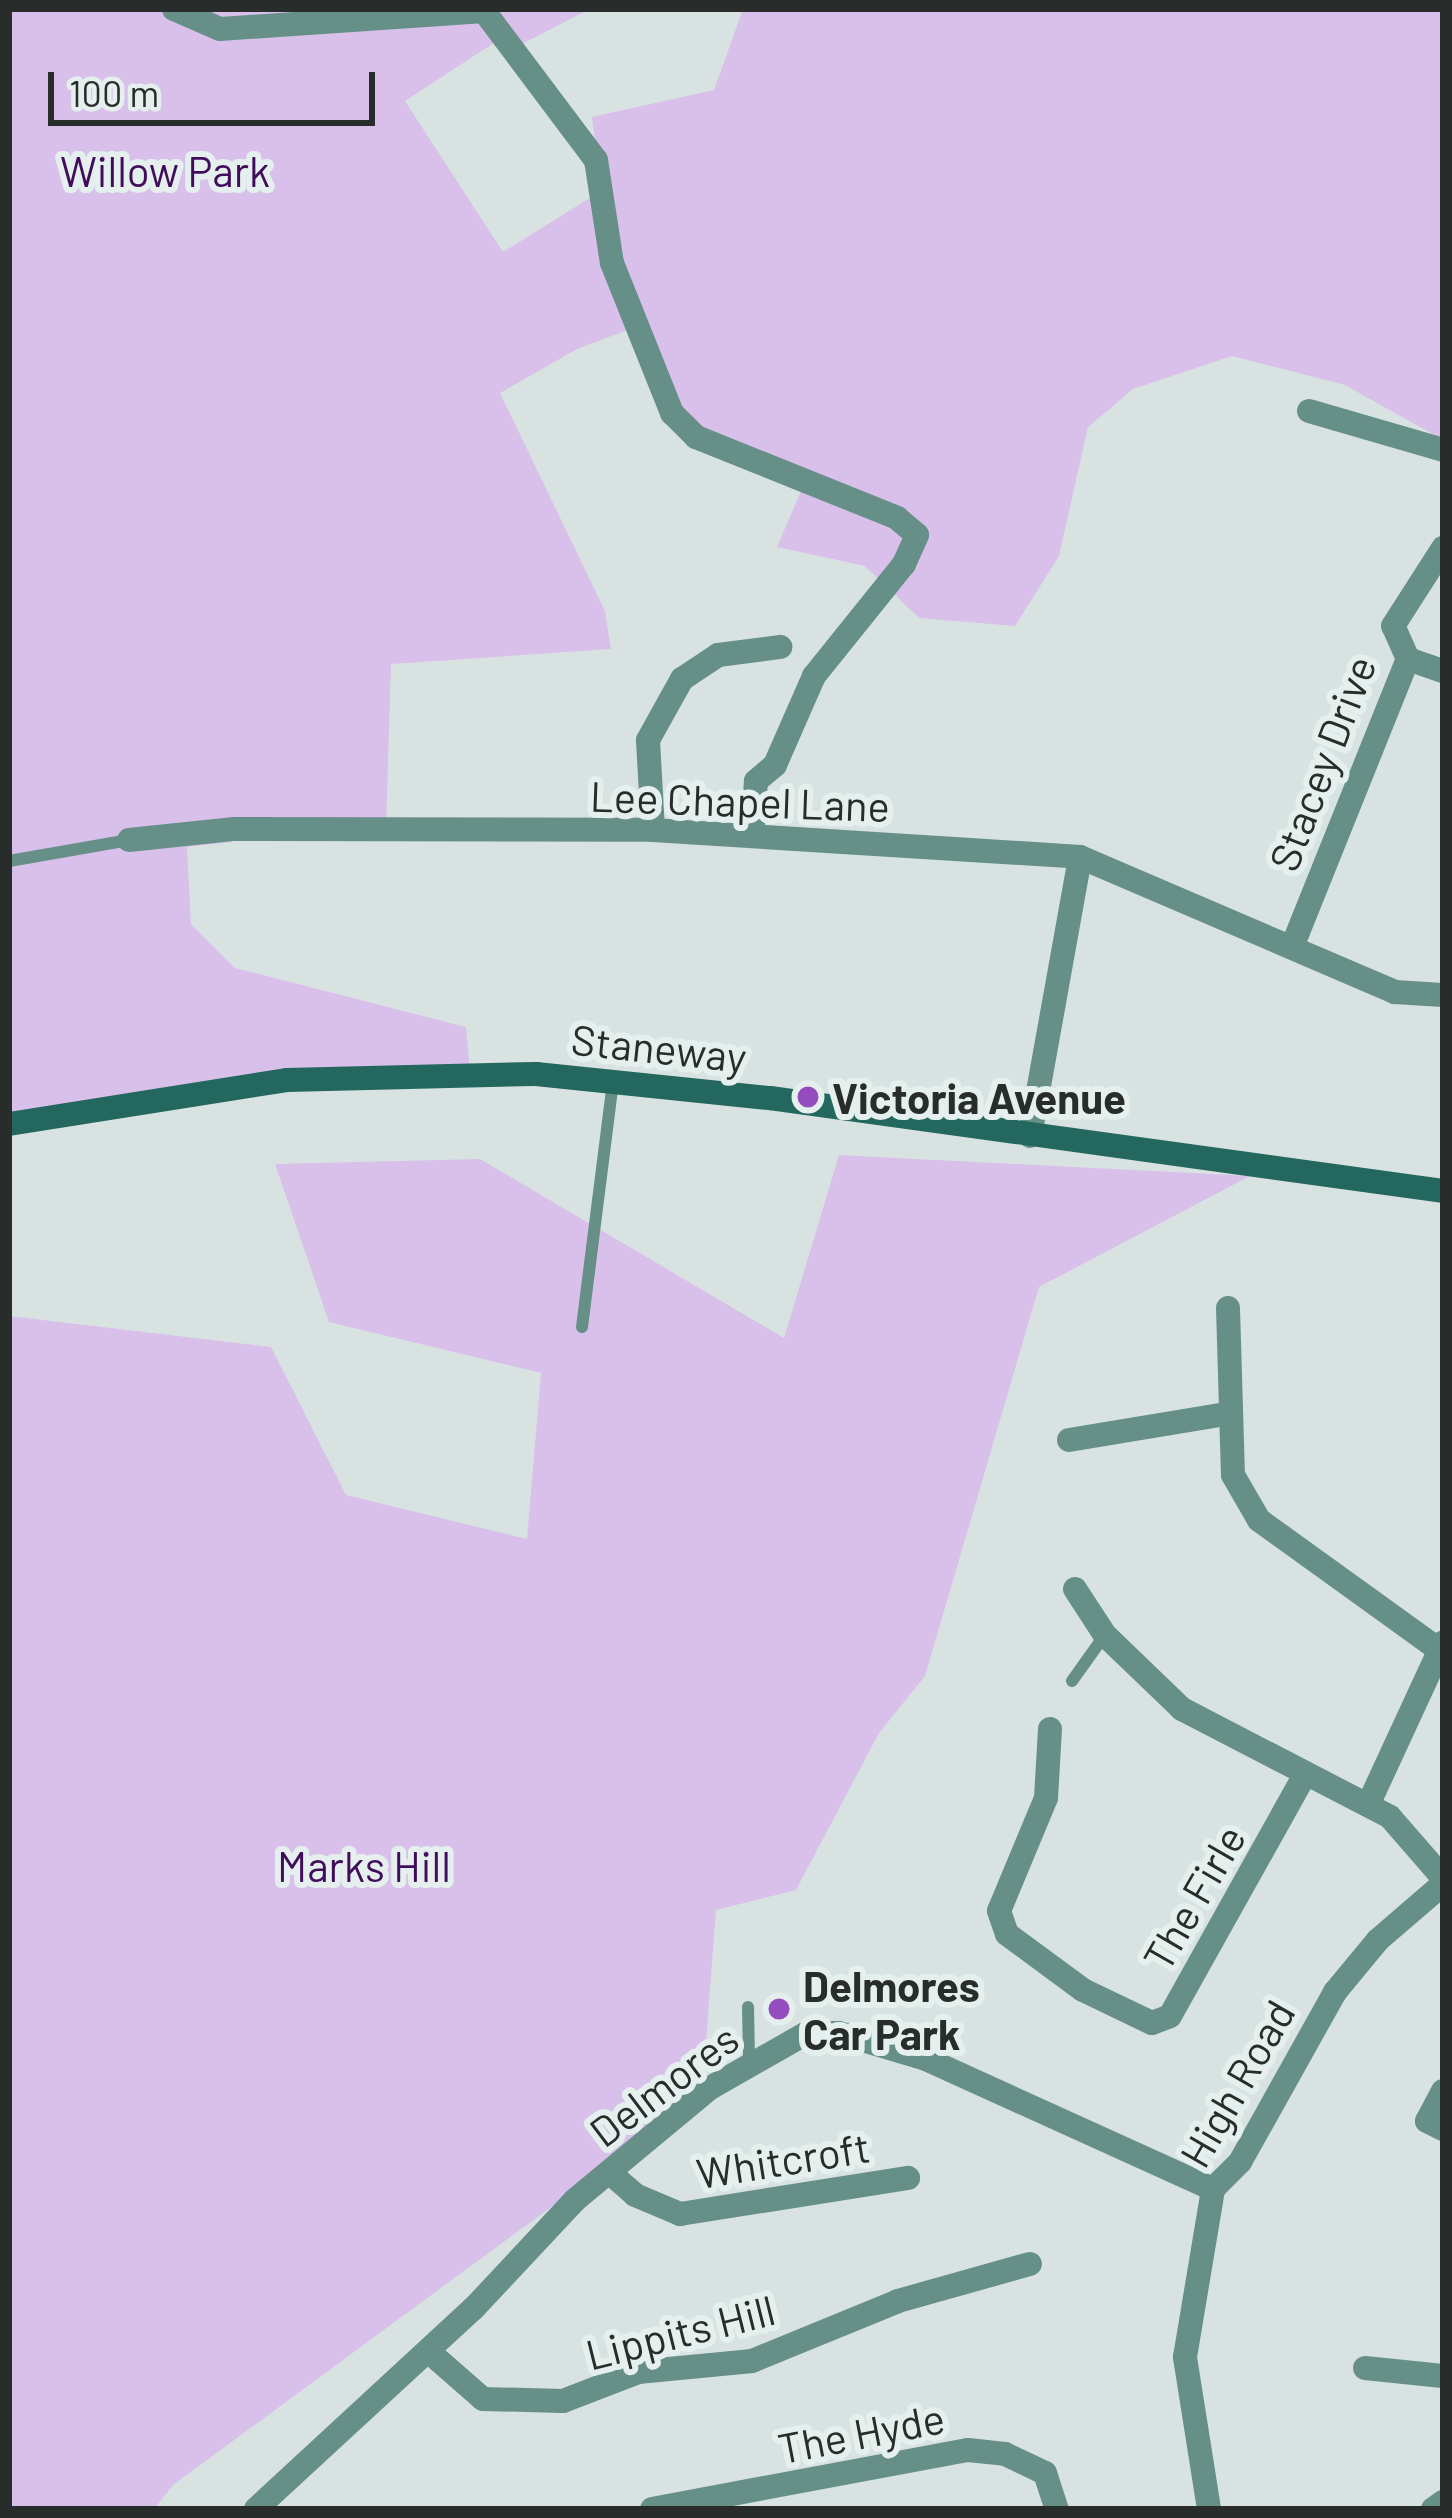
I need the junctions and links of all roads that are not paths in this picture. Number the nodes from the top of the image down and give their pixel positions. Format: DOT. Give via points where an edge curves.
graph roads {
  1 [pos="175,9"];
  2 [pos="484,11"];
  3 [pos="1309,410"];
  4 [pos="1443,451"];
  5 [pos="1443,548"];
  6 [pos="780,646"];
  7 [pos="1408,659"];
  8 [pos="1443,671"];
  9 [pos="653,830"];
  10 [pos="752,835"];
  11 [pos="129,840"];
  12 [pos="1080,857"];
  13 [pos="9,861"];
  14 [pos="1292,947"];
  15 [pos="1443,995"];
  16 [pos="613,1080"];
  17 [pos="9,1124"];
  18 [pos="1030,1136"];
  19 [pos="1443,1191"];
  20 [pos="1228,1308"];
  21 [pos="582,1327"];
  22 [pos="1226,1414"];
  23 [pos="1069,1440"];
  24 [pos="1075,1588"];
  25 [pos="1105,1635"];
  26 [pos="1441,1646"];
  27 [pos="1072,1681"];
  28 [pos="1051,1729"];
  29 [pos="1305,1774"];
  30 [pos="1368,1805"];
  31 [pos="1443,1881"];
  32 [pos="748,2007"];
  33 [pos="749,2061"];
  34 [pos="1443,2091"];
  35 [pos="1443,2129"];
  36 [pos="610,2173"];
  37 [pos="908,2178"];
  38 [pos="1213,2189"];
  39 [pos="1030,2264"];
  40 [pos="428,2350"];
  41 [pos="1365,2368"];
  42 [pos="1443,2376"];
  43 [pos="1443,2502"];
  44 [pos="256,2509"];
  45 [pos="652,2509"];
  46 [pos="1057,2509"];
  47 [pos="1209,2509"];
  48 [pos="1432,2509"];
  1 -- 2 [label="street" via="220,28"];
  2 -- 10 [label="street" via="596,160 612,263 672,413 696,437 897,518 917,536 904,564 814,676 775,765 756,781"];
  3 -- 4 [label="street"];
  5 -- 7 [label="street, Stacey Drive" via="1393,626"];
  6 -- 9 [label="street" via="718,655 682,679 648,740"];
  7 -- 8 [label="street"];
  7 -- 14 [label="street, Stacey Drive"];
  9 -- 10 [label="street, Lee Chapel Lane"];
  9 -- 11 [label="street, Lee Chapel Lane" via="234,829"];
  10 -- 12 [label="street, Lee Chapel Lane"];
  11 -- 13 [label="lane, Lee Chapel Lane"];
  12 -- 14 [label="street, Lee Chapel Lane"];
  12 -- 18 [label="street"];
  14 -- 15 [label="street, Lee Chapel Lane" via="1395,992"];
  16 -- 17 [label="main road, Staneway" via="349,1075"];
  16 -- 18 [label="main road, Staneway"];
  16 -- 21 [label="lane"];
  18 -- 19 [label="main road, Staneway"];
  20 -- 22 [label="street"];
  22 -- 23 [label="street"];
  22 -- 26 [label="street" via="1233,1474 1259,1520"];
  24 -- 25 [label="street"];
  25 -- 27 [label="lane"];
  25 -- 29 [label="street" via="1181,1709"];
  26 -- 30 [label="street"];
  28 -- 29 [label="street, The Firle" via="1046,1798 999,1911 1039,1963 1152,2023 1170,2015"];
  29 -- 30 [label="street"];
  30 -- 31 [label="street" via="1419,1841"];
  31 -- 38 [label="street, High Road" via="1335,1992 1240,2162"];
  32 -- 33 [label="lane"];
  33 -- 36 [label="street, Delmores"];
  33 -- 38 [label="street, Delmores" via="807,2032 868,2040"];
  34 -- 35 [label="street" via="1427,2121"];
  36 -- 37 [label="street, Whitcroft" via="635,2195 680,2214"];
  36 -- 40 [label="street, Delmores"];
  38 -- 47 [label="street, High Road" via="1185,2357"];
  39 -- 40 [label="street, Lippits Hill" via="898,2301 752,2361 638,2372 563,2401 483,2399"];
  40 -- 44 [label="street, Delmores"];
  41 -- 42 [label="street"];
  43 -- 48 [label="street"];
  45 -- 46 [label="street, The Hyde" via="968,2450 1005,2454 1045,2473"];
}
